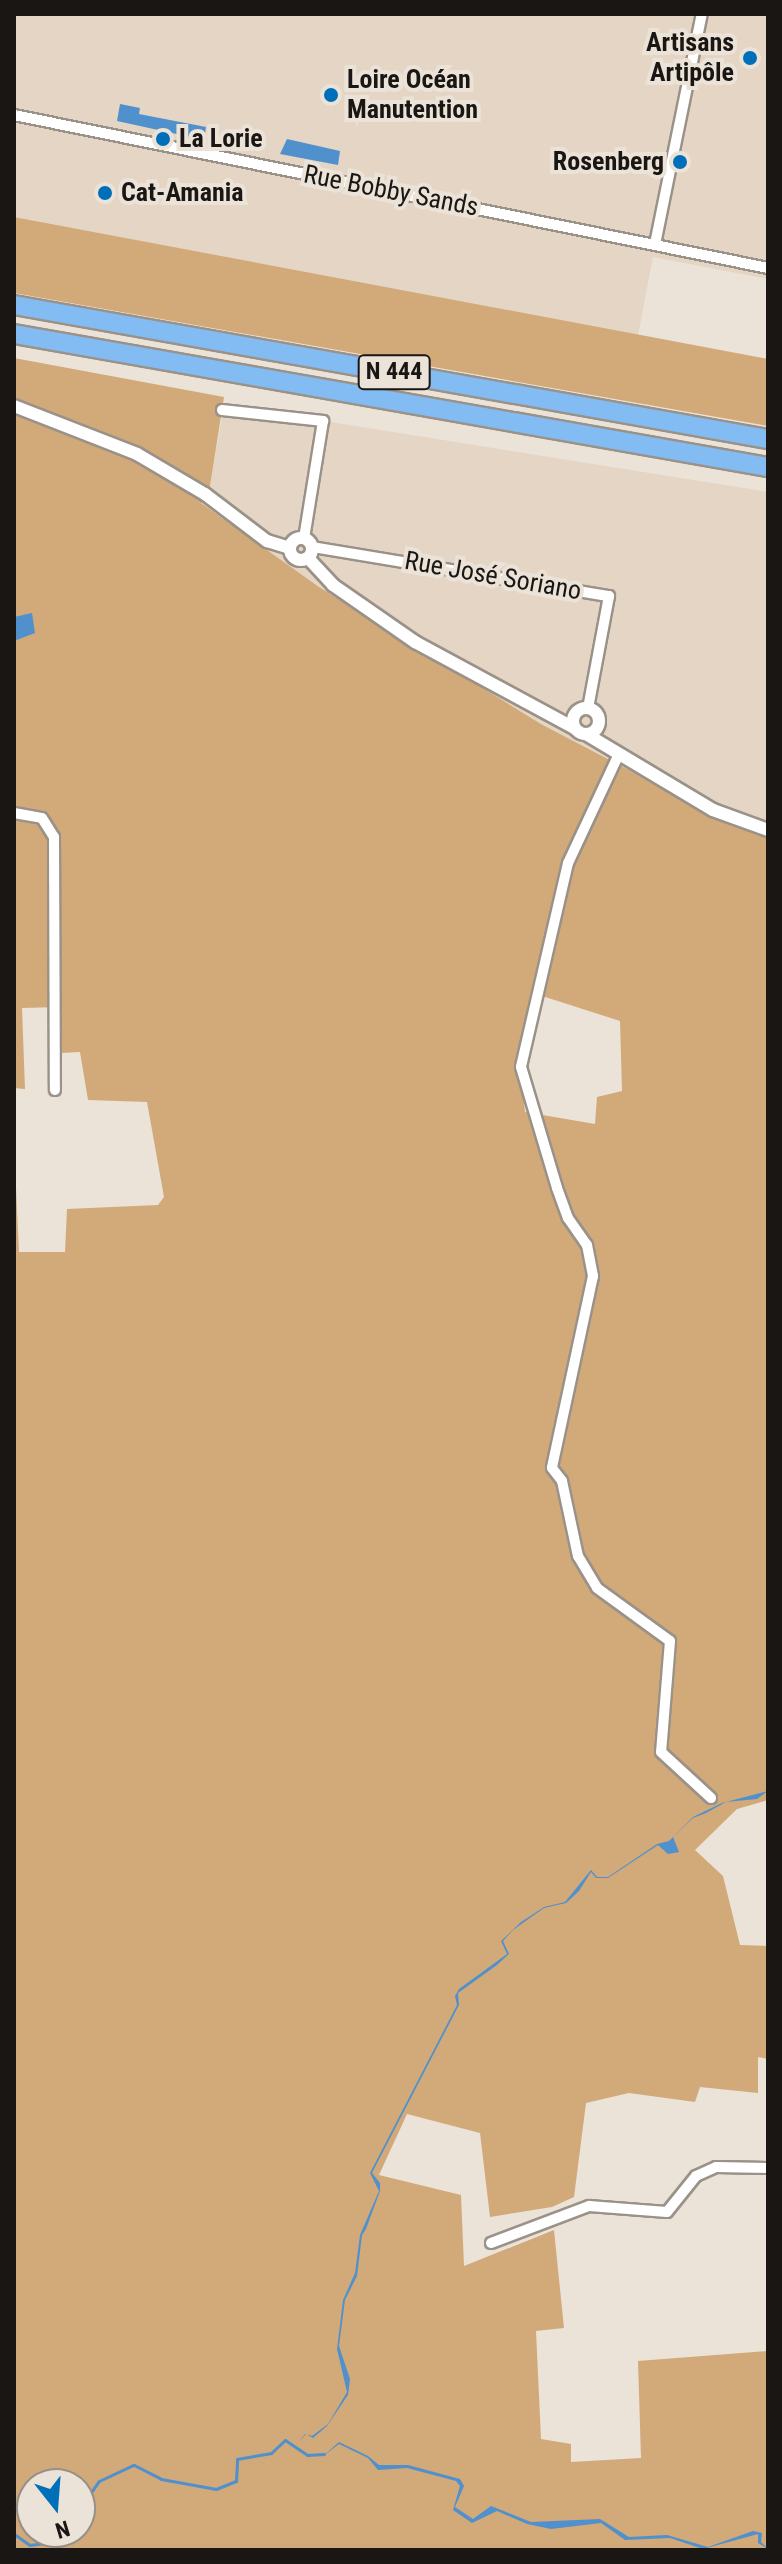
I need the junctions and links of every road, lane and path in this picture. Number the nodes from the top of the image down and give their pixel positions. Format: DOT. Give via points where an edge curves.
graph roads {
  1 [pos="702,14"];
  2 [pos="14,115"];
  3 [pos="655,244"];
  4 [pos="768,268"];
  5 [pos="14,305"];
  6 [pos="14,334"];
  7 [pos="14,406"];
  8 [pos="222,410"];
  9 [pos="768,439"];
  10 [pos="768,467"];
  11 [pos="290,548"];
  12 [pos="308,548"];
  13 [pos="530,706"];
  14 [pos="582,710"];
  15 [pos="599,723"];
  16 [pos="580,731"];
  17 [pos="618,756"];
  18 [pos="14,813"];
  19 [pos="768,830"];
  20 [pos="55,1090"];
  21 [pos="711,1798"];
  22 [pos="768,2168"];
  23 [pos="491,2243"];
  1 -- 3 [label="street"];
  2 -- 3 [label="street, Rue Bobby Sands"];
  3 -- 4 [label="street, Rue Bobby Sands"];
  5 -- 9 [label="highway, N 444"];
  6 -- 10 [label="highway, N 444"];
  7 -- 11 [label="street" via="137,454 205,494 267,541"];
  8 -- 12 [label="street" via="323,421"];
  11 -- 12 [label="street"];
  11 -- 12 [label="street" via="297,560"];
  12 -- 13 [label="street" via="333,585 415,642"];
  12 -- 14 [label="street, Rue José Soriano" via="609,596"];
  13 -- 14 [label="street"];
  13 -- 16 [label="street"];
  14 -- 15 [label="street"];
  14 -- 16 [label="street"];
  15 -- 16 [label="street"];
  15 -- 17 [label="street"];
  16 -- 17 [label="street"];
  17 -- 19 [label="street" via="713,810"];
  17 -- 21 [label="street" via="568,863 521,1067 557,1188 568,1218 587,1245 593,1276 552,1468 562,1481 578,1556 597,1588 670,1641 661,1752"];
  18 -- 20 [label="street" via="42,818 54,837"];
  22 -- 23 [label="street" via="716,2167 696,2176 667,2212 589,2206"];
}
